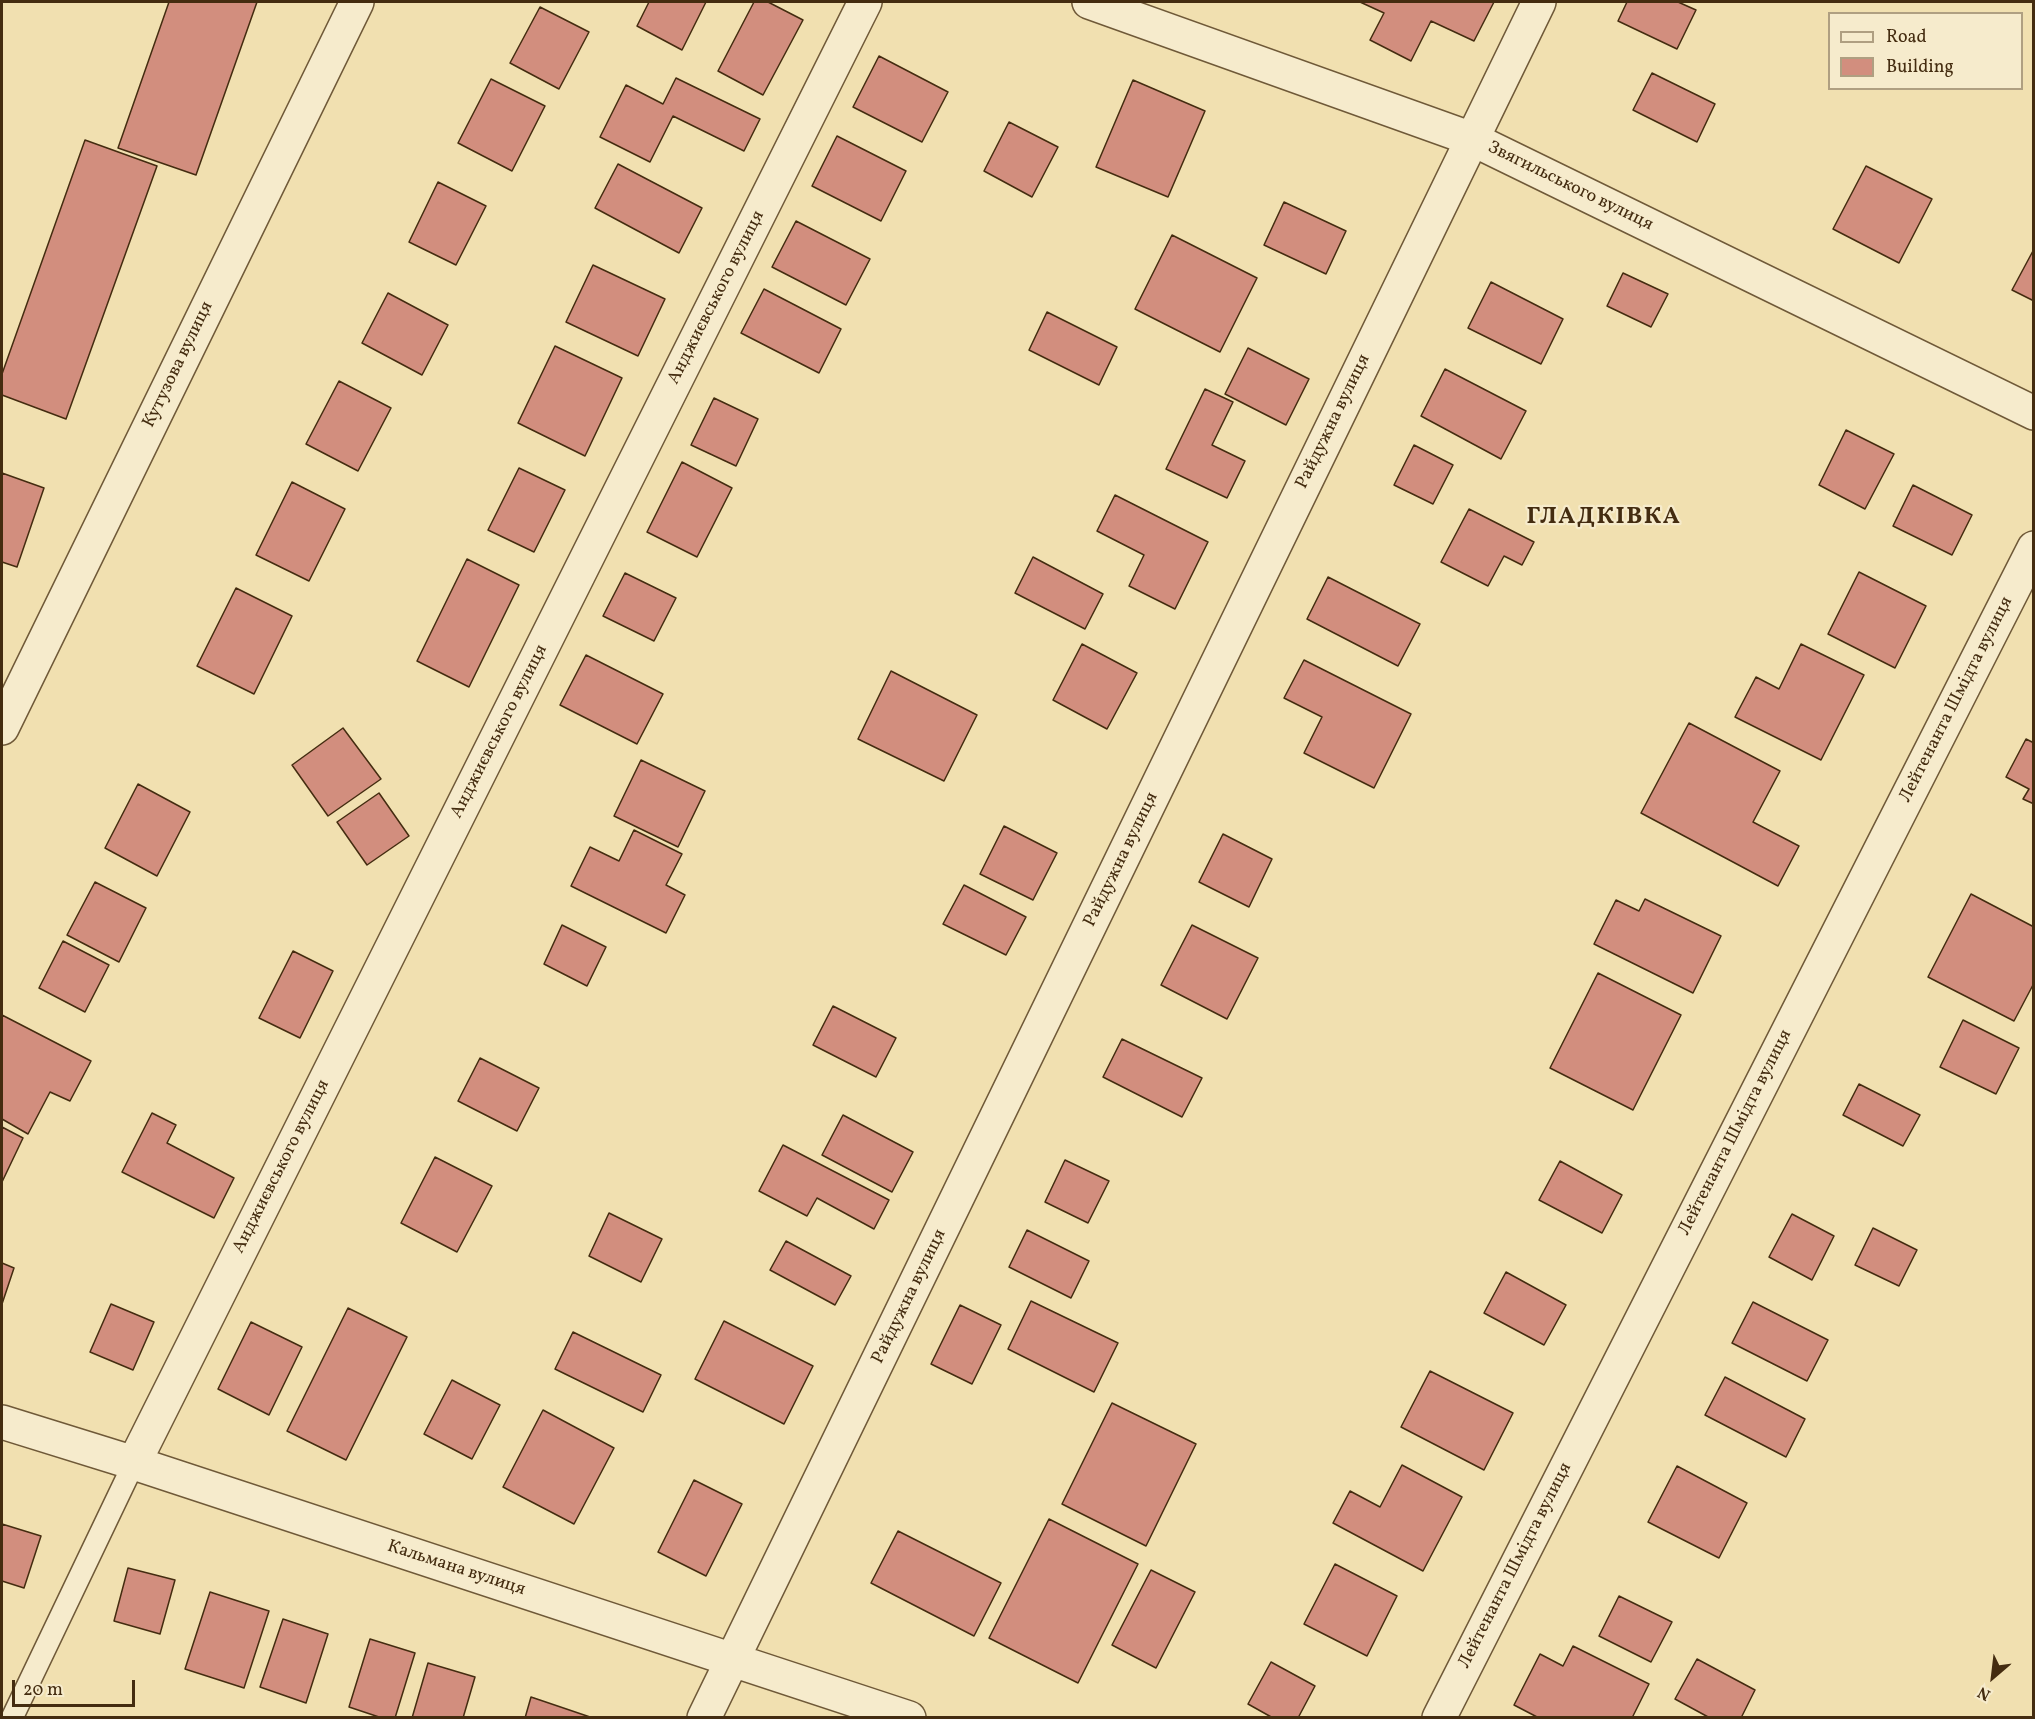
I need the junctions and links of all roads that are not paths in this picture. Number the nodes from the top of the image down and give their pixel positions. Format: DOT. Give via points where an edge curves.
graph roads {
  1 [pos="357,2"];
  2 [pos="865,2"];
  3 [pos="1089,2"];
  4 [pos="1539,2"];
  5 [pos="1472,139"];
  6 [pos="2034,413"];
  7 [pos="2034,549"];
  8 [pos="2,728"];
  9 [pos="2,1422"];
  10 [pos="134,1463"];
  11 [pos="733,1661"];
  12 [pos="12,1718"];
  13 [pos="704,1718"];
  14 [pos="909,1718"];
  15 [pos="1439,1718"];
  1 -- 8 [label="street, Кутузова вулиця"];
  2 -- 10 [label="street, Анджиєвського вулиця"];
  3 -- 5 [label="street, Звягильського вулиця"];
  4 -- 5 [label="street, Райдужна вулиця"];
  5 -- 6 [label="street, Звягильського вулиця"];
  5 -- 11 [label="street, Райдужна вулиця"];
  7 -- 15 [label="street, Лейтенанта Шмідта вулиця"];
  9 -- 10 [label="street, Кальмана вулиця"];
  10 -- 11 [label="street, Кальмана вулиця"];
  10 -- 12 [label="lane"];
  11 -- 13 [label="street, Райдужна вулиця"];
  11 -- 14 [label="street, Кальмана вулиця"];
}
